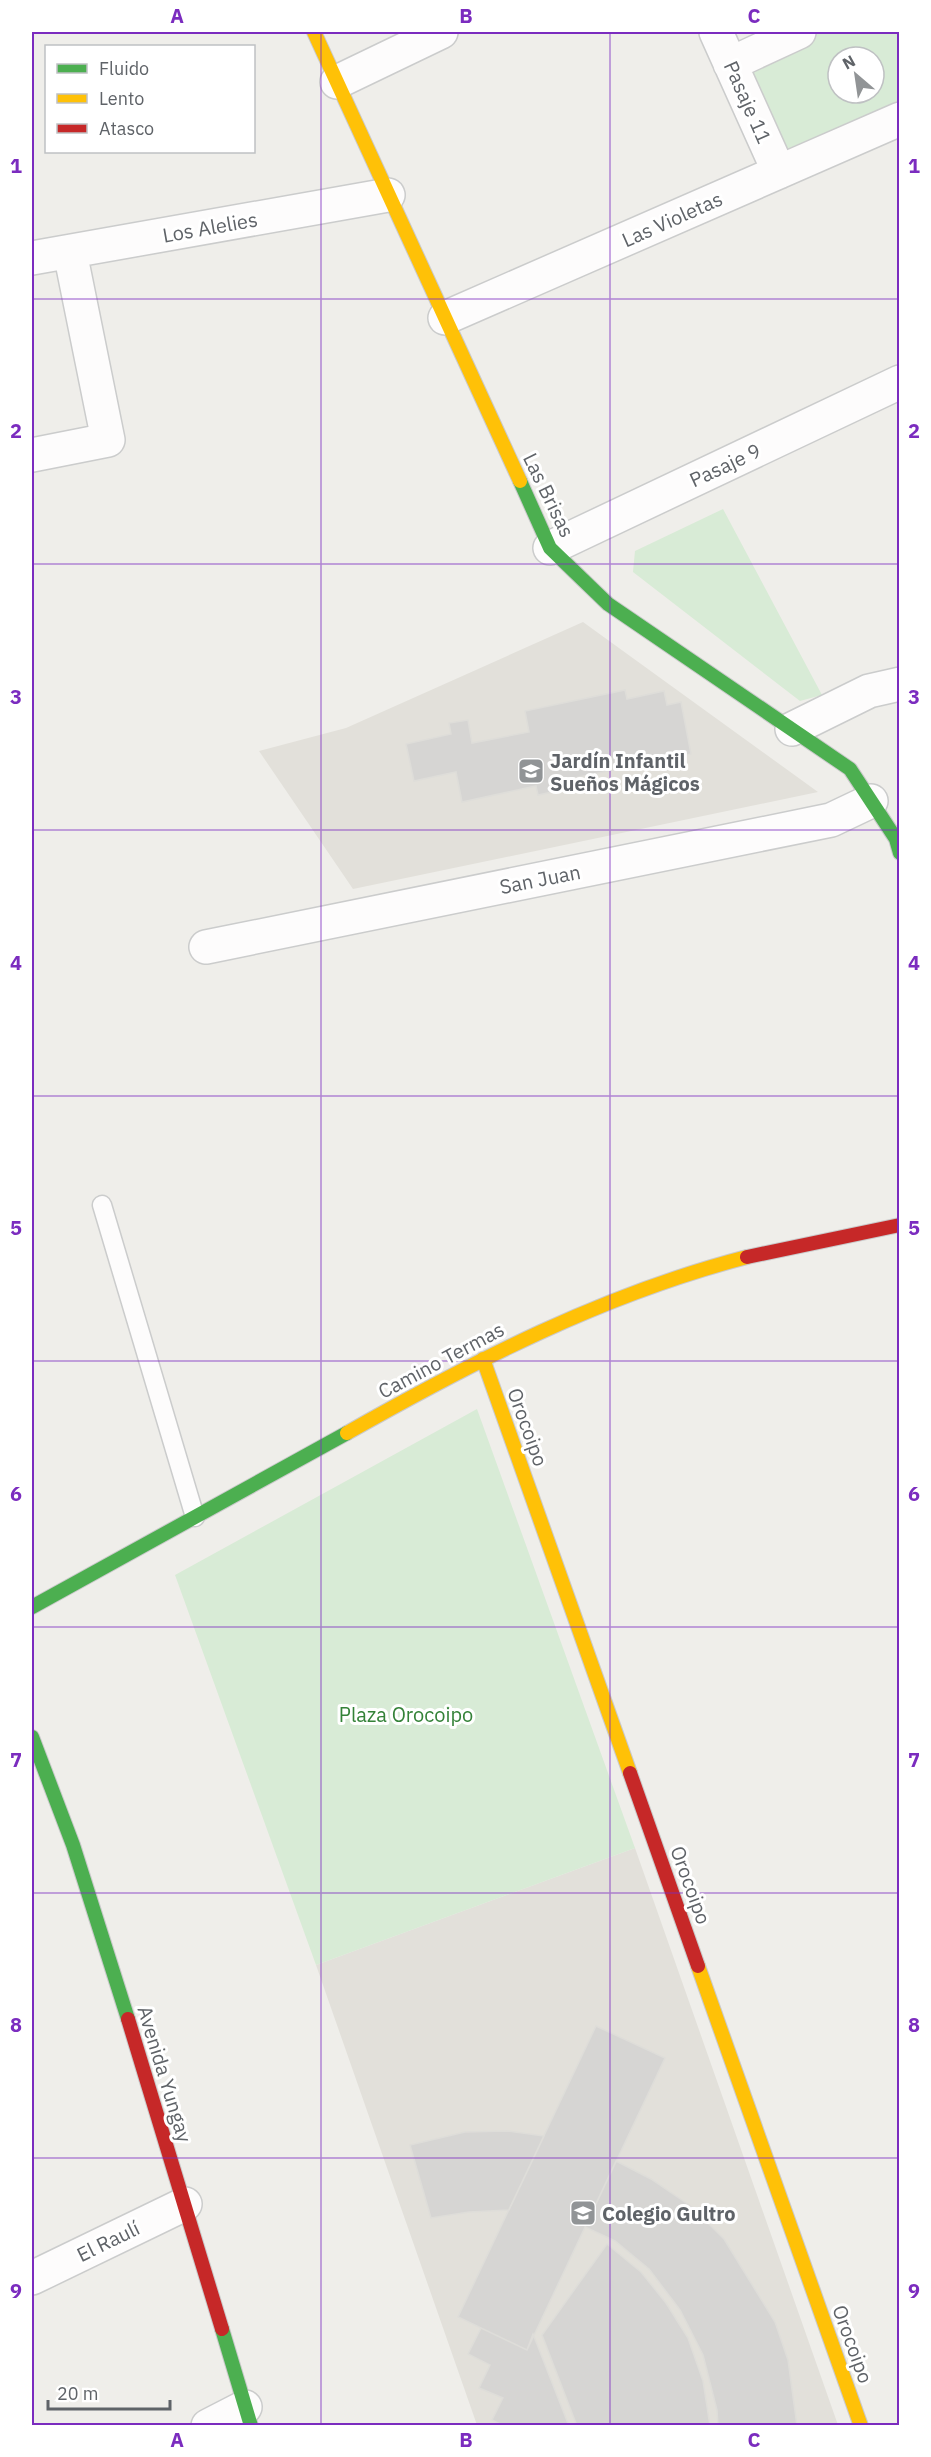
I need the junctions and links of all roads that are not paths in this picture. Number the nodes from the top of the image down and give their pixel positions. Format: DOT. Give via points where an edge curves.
graph roads {
  1 [pos="314,32"];
  2 [pos="441,32"];
  3 [pos="716,32"];
  4 [pos="799,32"];
  5 [pos="730,64"];
  6 [pos="337,82"];
  7 [pos="900,119"];
  8 [pos="779,172"];
  9 [pos="388,195"];
  10 [pos="70,252"];
  11 [pos="32,258"];
  12 [pos="445,318"];
  13 [pos="900,382"];
  14 [pos="32,455"];
  15 [pos="550,548"];
  16 [pos="900,675"];
  17 [pos="884,688"];
  18 [pos="792,729"];
  19 [pos="871,801"];
  20 [pos="900,854"];
  21 [pos="206,947"];
  22 [pos="102,1205"];
  23 [pos="900,1225"];
  24 [pos="483,1359"];
  25 [pos="195,1517"];
  26 [pos="32,1607"];
  27 [pos="32,1737"];
  28 [pos="185,2204"];
  29 [pos="32,2278"];
  30 [pos="248,2416"];
  31 [pos="208,2426"];
  32 [pos="861,2426"];
  1 -- 6 [label="street, Las Brisas"];
  2 -- 6 [label="street"];
  3 -- 5 [label="street, Pasaje 11"];
  4 -- 5 [label="street"];
  5 -- 8 [label="street, Pasaje 11"];
  6 -- 9 [label="street, Las Brisas"];
  7 -- 8 [label="street, Las Violetas"];
  8 -- 12 [label="street, Las Violetas"];
  9 -- 10 [label="street, Los Alelies"];
  9 -- 12 [label="street, Las Brisas"];
  10 -- 11 [label="street, Los Alelies"];
  10 -- 14 [label="street" via="108,440"];
  12 -- 15 [label="street, Las Brisas"];
  13 -- 15 [label="street, Pasaje 9"];
  15 -- 18 [label="street, Las Brisas" via="608,604"];
  16 -- 17 [label="street"];
  17 -- 18 [label="street"];
  18 -- 19 [label="street, Las Brisas" via="850,769"];
  19 -- 20 [label="street, Las Brisas" via="896,839"];
  19 -- 21 [label="street, San Juan" via="831,820"];
  22 -- 25 [label="lane"];
  23 -- 24 [label="street, Camino Termas" via="809,1241 685,1275 571,1317"];
  24 -- 25 [label="street, Camino Termas"];
  24 -- 32 [label="street, Orocoipo"];
  25 -- 26 [label="street, Camino Termas"];
  27 -- 28 [label="street, Avenida Yungay" via="74,1845"];
  28 -- 29 [label="street, El Raulí"];
  28 -- 30 [label="street, Avenida Yungay"];
  30 -- 31 [label="street"];
}
